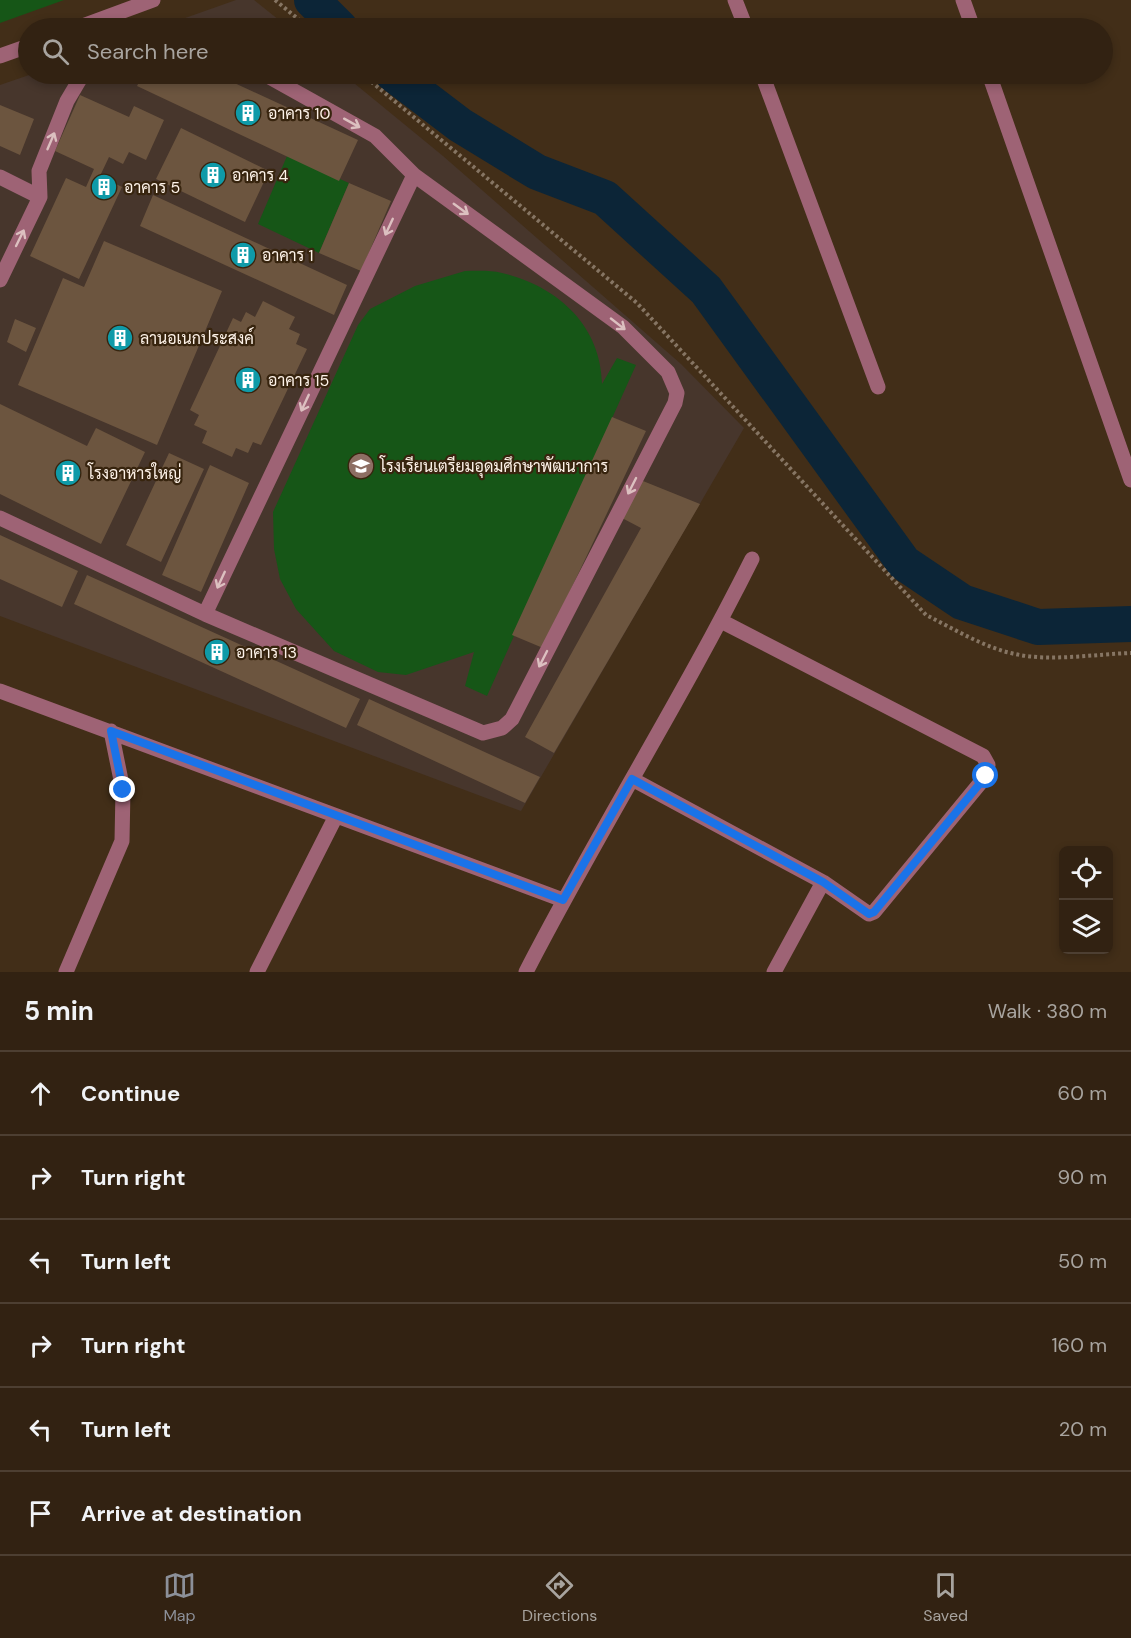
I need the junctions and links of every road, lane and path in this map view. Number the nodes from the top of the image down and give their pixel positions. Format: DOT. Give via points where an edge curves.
graph roads {
  1 [pos="153,0"];
  2 [pos="275,0"];
  3 [pos="735,0"];
  4 [pos="963,0"];
  5 [pos="105,18"];
  6 [pos="297,18"];
  7 [pos="742,18"];
  8 [pos="969,18"];
  9 [pos="18,50"];
  10 [pos="0,57"];
  11 [pos="77,84"];
  12 [pos="282,84"];
  13 [pos="374,84"];
  14 [pos="766,84"];
  15 [pos="992,84"];
  16 [pos="414,175"];
  17 [pos="0,177"];
  18 [pos="40,197"];
  19 [pos="0,280"];
  20 [pos="878,387"];
  21 [pos="1131,480"];
  22 [pos="0,519"];
  23 [pos="752,559"];
  24 [pos="205,614"];
  25 [pos="721,621"];
  26 [pos="1131,653"];
  27 [pos="0,691"];
  28 [pos="111,731"];
  29 [pos="632,779"];
  30 [pos="336,816"];
  31 [pos="823,882"];
  32 [pos="563,900"];
  33 [pos="66,972"];
  34 [pos="257,972"];
  35 [pos="526,972"];
  36 [pos="774,972"];
  1 -- 5 [label="street"];
  2 -- 6 [label="path"];
  3 -- 7 [label="street"];
  4 -- 8 [label="street"];
  9 -- 10 [label="street"];
  18 -- 11 [label="street, one-way" via="39,171"];
  12 -- 16 [label="street, one-way" via="375,136"];
  13 -- 26 [label="path" via="637,303 926,615 1016,655"];
  14 -- 20 [label="street"];
  15 -- 21 [label="street"];
  16 -- 24 [label="street, one-way"];
  16 -- 24 [label="street, one-way" via="623,327 668,372 677,393 675,403 512,719 502,728 483,733"];
  17 -- 18 [label="street"];
  19 -- 18 [label="street, one-way"];
  22 -- 24 [label="street"];
  23 -- 25 [label="street"];
  25 -- 29 [label="street"];
  25 -- 31 [label="street" via="983,756 988,765 986,776 874,912 865,912"];
  27 -- 28 [label="street"];
  28 -- 30 [label="street"];
  28 -- 33 [label="street" via="123,790 122,841"];
  29 -- 31 [label="street"];
  29 -- 32 [label="street"];
  30 -- 32 [label="street"];
  30 -- 34 [label="street"];
  31 -- 36 [label="street"];
  32 -- 35 [label="street"];
}
